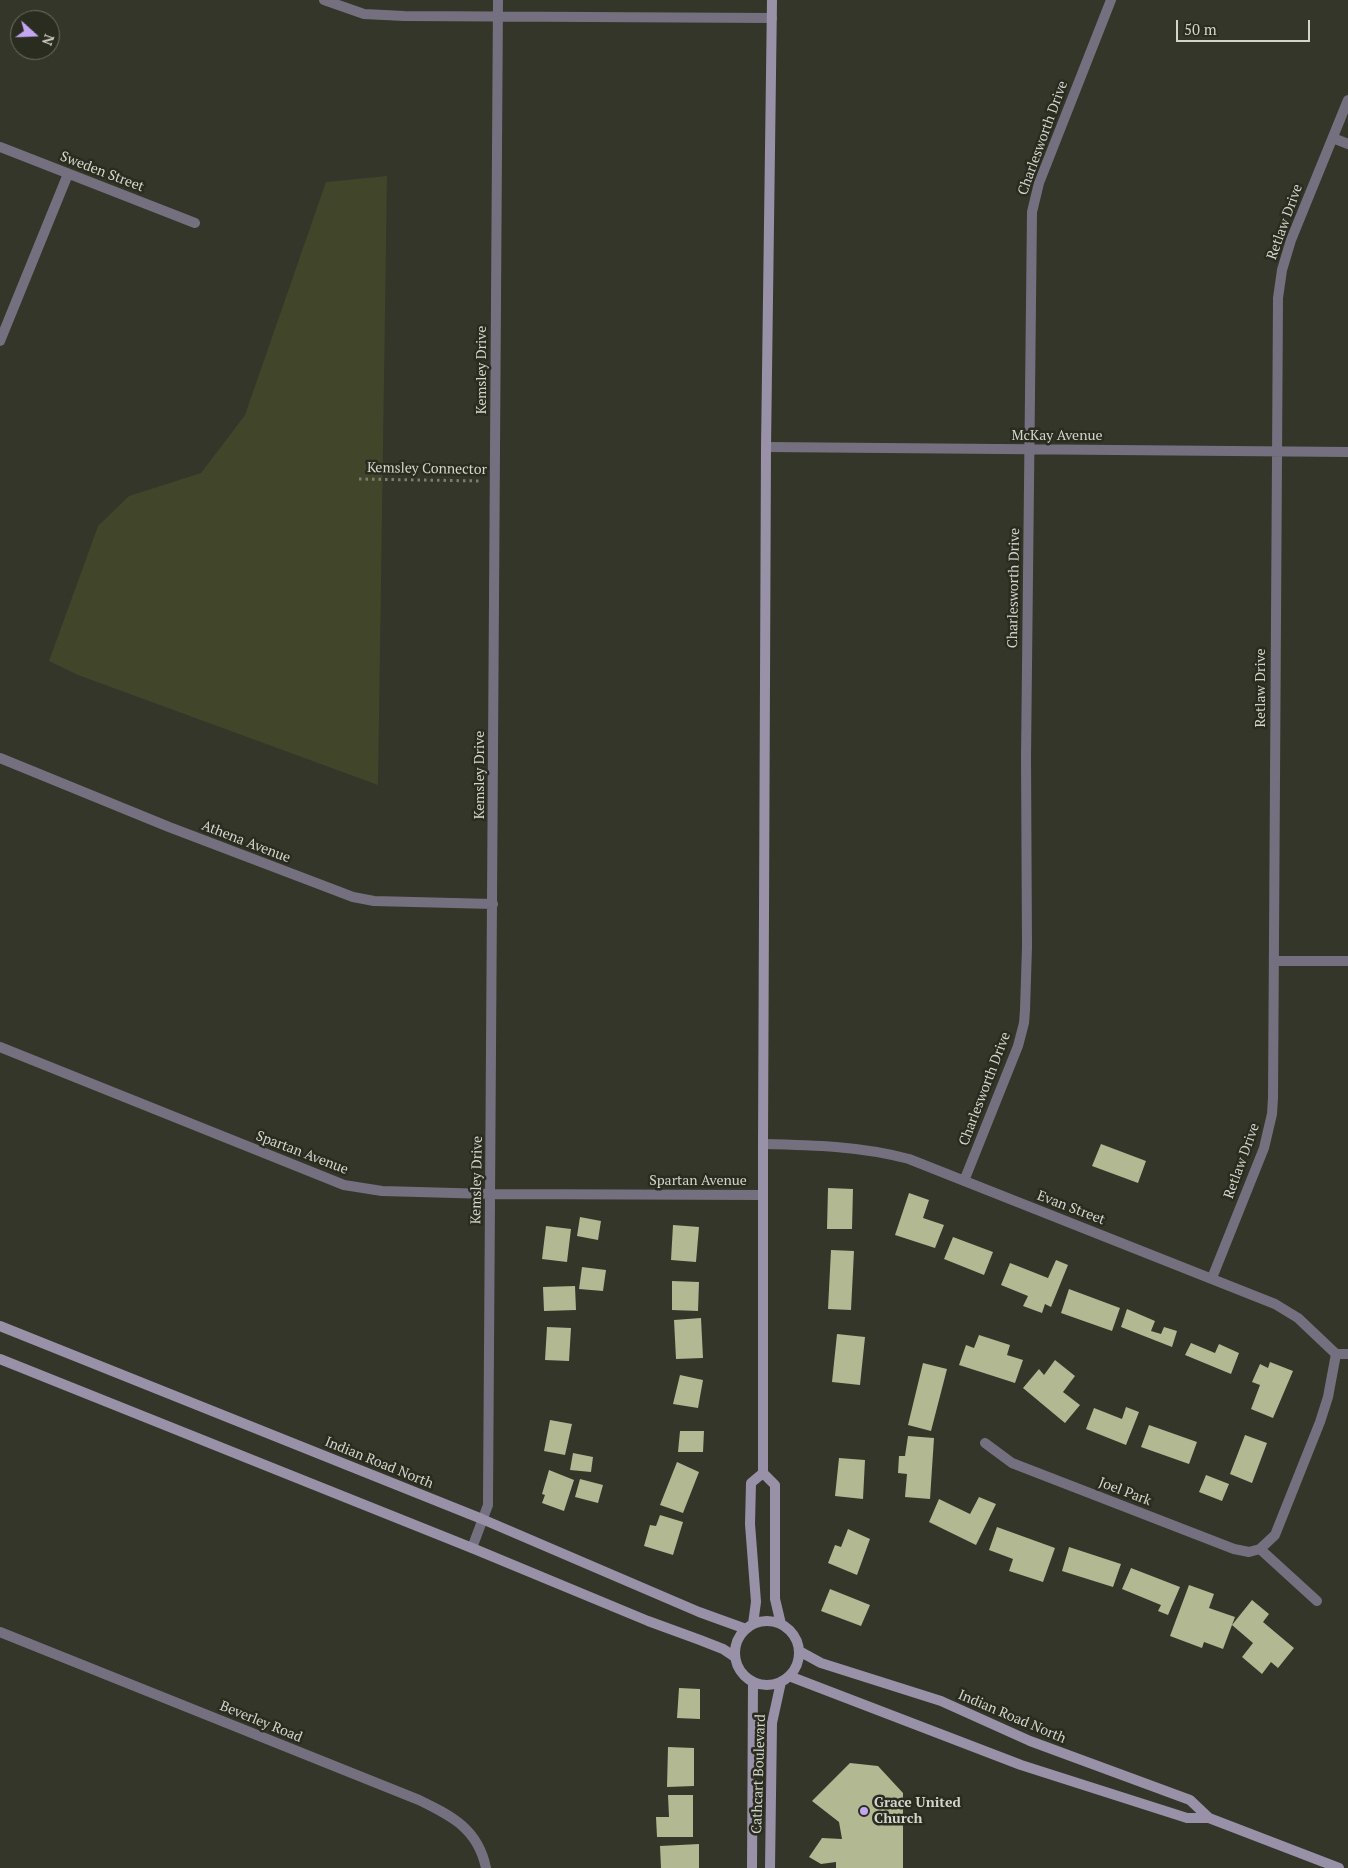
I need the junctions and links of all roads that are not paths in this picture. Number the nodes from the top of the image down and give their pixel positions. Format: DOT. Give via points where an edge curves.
graph roads {
  1 [pos="324,0"];
  2 [pos="498,0"];
  3 [pos="772,0"];
  4 [pos="1111,0"];
  5 [pos="498,17"];
  6 [pos="772,18"];
  7 [pos="1348,100"];
  8 [pos="1332,138"];
  9 [pos="1348,144"];
  10 [pos="0,147"];
  11 [pos="68,174"];
  12 [pos="195,223"];
  13 [pos="0,341"];
  14 [pos="766,447"];
  15 [pos="1028,450"];
  16 [pos="1276,452"];
  17 [pos="1348,452"];
  18 [pos="0,758"];
  19 [pos="493,904"];
  20 [pos="1274,960"];
  21 [pos="1348,962"];
  22 [pos="0,1047"];
  23 [pos="762,1144"];
  24 [pos="964,1181"];
  25 [pos="490,1194"];
  26 [pos="763,1195"];
  27 [pos="1212,1278"];
  28 [pos="0,1326"];
  29 [pos="1336,1354"];
  30 [pos="1348,1354"];
  31 [pos="0,1359"];
  32 [pos="985,1443"];
  33 [pos="764,1474"];
  34 [pos="482,1519"];
  35 [pos="472,1548"];
  36 [pos="1260,1549"];
  37 [pos="1317,1601"];
  38 [pos="781,1624"];
  39 [pos="750,1627"];
  40 [pos="0,1632"];
  41 [pos="799,1651"];
  42 [pos="735,1657"];
  43 [pos="785,1679"];
  44 [pos="753,1682"];
  45 [pos="1209,1818"];
  46 [pos="486,1868"];
  47 [pos="752,1868"];
  48 [pos="770,1868"];
  49 [pos="1339,1868"];
  1 -- 5 [label="street" via="364,14"];
  2 -- 5 [label="street, Kemsley Drive"];
  3 -- 6 [label="main road"];
  4 -- 15 [label="street, Charlesworth Drive" via="1039,183 1032,212"];
  5 -- 6 [label="street"];
  5 -- 19 [label="street, Kemsley Drive"];
  6 -- 14 [label="main road"];
  7 -- 8 [label="street, Retlaw Drive"];
  8 -- 9 [label="street"];
  8 -- 16 [label="street, Retlaw Drive" via="1282,270 1278,306"];
  10 -- 11 [label="street, Sweden Street"];
  11 -- 12 [label="street, Sweden Street"];
  11 -- 13 [label="street"];
  14 -- 15 [label="street, McKay Avenue"];
  14 -- 23 [label="main road"];
  15 -- 16 [label="street, McKay Avenue"];
  15 -- 24 [label="street, Charlesworth Drive" via="1028,948 1024,1022 1018,1046"];
  16 -- 17 [label="street, McKay Avenue"];
  16 -- 20 [label="street, Retlaw Drive"];
  18 -- 19 [label="street, Athena Avenue" via="353,898"];
  19 -- 25 [label="street, Kemsley Drive"];
  20 -- 21 [label="street"];
  20 -- 27 [label="street, Retlaw Drive" via="1272,1114 1264,1148"];
  22 -- 25 [label="street, Spartan Avenue" via="344,1186 382,1191"];
  23 -- 24 [label="street, Evan Street" via="824,1145 875,1151 909,1159"];
  23 -- 26 [label="main road"];
  24 -- 27 [label="street, Evan Street"];
  25 -- 26 [label="street, Spartan Avenue"];
  25 -- 34 [label="street, Kemsley Drive" via="488,1505"];
  26 -- 33 [label="main road"];
  27 -- 29 [label="street, Evan Street" via="1288,1311"];
  28 -- 34 [label="main road, Indian Road North"];
  29 -- 30 [label="street"];
  29 -- 36 [label="street" via="1320,1422 1275,1534"];
  31 -- 35 [label="main road"];
  32 -- 36 [label="street, Joel Park" via="1012,1463 1234,1550 1249,1552"];
  33 -- 38 [label="main road" via="775,1485 775,1599"];
  33 -- 39 [label="main road" via="751,1483 750,1524 756,1602"];
  34 -- 35 [label="street, Kemsley Drive"];
  34 -- 39 [label="main road, Indian Road North" via="699,1612"];
  35 -- 42 [label="main road" via="723,1649"];
  36 -- 37 [label="street"];
  38 -- 39 [label="main road, Indian Road North" via="767,1621"];
  38 -- 41 [label="main road" via="794,1635"];
  39 -- 42 [label="main road" via="738,1639"];
  40 -- 46 [label="street, Beverley Road" via="419,1800 467,1829 476,1840"];
  41 -- 43 [label="main road" via="797,1665"];
  41 -- 45 [label="main road, Indian Road North" via="821,1663 941,1702 1030,1741 1190,1800"];
  42 -- 44 [label="main road" via="743,1674"];
  43 -- 44 [label="main road, Indian Road North" via="772,1685"];
  43 -- 45 [label="main road, Indian Road North" via="1061,1778 1188,1818"];
  43 -- 48 [label="main road, Cathcart Boulevard" via="772,1722"];
  44 -- 47 [label="main road, Cathcart Boulevard"];
  45 -- 49 [label="main road, Indian Road North"];
}
